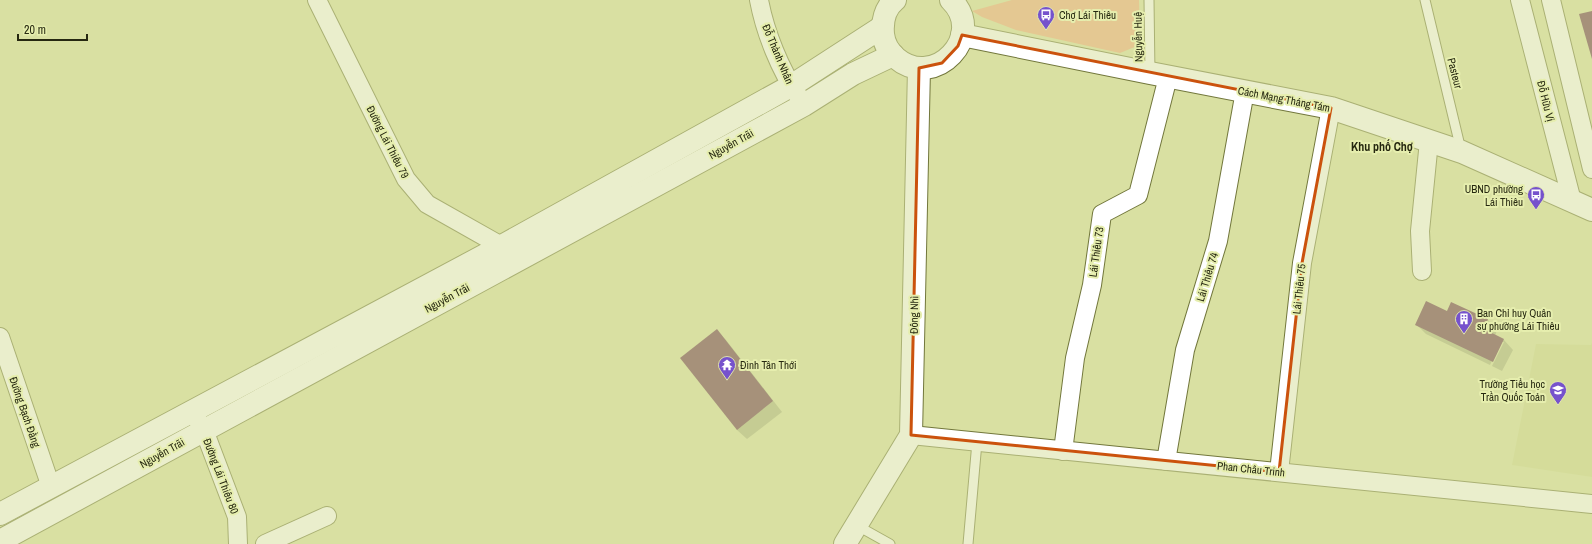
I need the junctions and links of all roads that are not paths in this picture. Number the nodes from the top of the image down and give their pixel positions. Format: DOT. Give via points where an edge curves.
graph roads {
  1 [pos="317,0"];
  2 [pos="759,0"];
  3 [pos="895,0"];
  4 [pos="953,0"];
  5 [pos="1149,0"];
  6 [pos="1425,0"];
  7 [pos="1520,0"];
  8 [pos="1551,0"];
  9 [pos="882,27"];
  10 [pos="962,35"];
  11 [pos="893,55"];
  12 [pos="919,68"];
  13 [pos="1159,75"];
  14 [pos="791,86"];
  15 [pos="1245,92"];
  16 [pos="804,104"];
  17 [pos="1330,108"];
  18 [pos="1429,142"];
  19 [pos="1462,152"];
  20 [pos="1592,169"];
  21 [pos="1572,201"];
  22 [pos="1592,210"];
  23 [pos="502,246"];
  24 [pos="522,258"];
  25 [pos="1422,271"];
  26 [pos="0,337"];
  27 [pos="192,411"];
  28 [pos="204,430"];
  29 [pos="911,435"];
  30 [pos="977,442"];
  31 [pos="1063,450"];
  32 [pos="1166,461"];
  33 [pos="1279,472"];
  34 [pos="51,486"];
  35 [pos="1592,504"];
  36 [pos="0,514"];
  37 [pos="327,516"];
  38 [pos="856,525"];
  39 [pos="0,541"];
  40 [pos="238,544"];
  41 [pos="265,544"];
  42 [pos="845,544"];
  43 [pos="890,544"];
  44 [pos="968,544"];
  1 -- 23 [label="street, Đường Lái Thiêu 79" via="406,179 427,204"];
  2 -- 14 [label="street, Đỗ Thành Nhân" via="769,36"];
  3 -- 9 [label="main road" via="886,13"];
  4 -- 10 [label="main road" via="959,11"];
  5 -- 13 [label="lane, Nguyễn Huệ"];
  6 -- 19 [label="lane, Pasteur"];
  7 -- 21 [label="street, Đỗ Hữu Vị"];
  8 -- 20 [label="street"];
  9 -- 11 [label="main road" via="883,37"];
  9 -- 14 [label="main road, Nguyễn Trãi"];
  10 -- 12 [label="main road" via="952,56 931,67"];
  10 -- 13 [label="main road, Cách Mạng Tháng Tám"];
  11 -- 12 [label="main road" via="900,62"];
  11 -- 16 [label="main road, Nguyễn Trãi" via="853,74"];
  12 -- 29 [label="main road, Đông Nhì"];
  13 -- 15 [label="main road, Cách Mạng Tháng Tám"];
  13 -- 31 [label="street, Lái Thiêu 73" via="1138,195 1102,214 1092,285 1074,358"];
  14 -- 16 [label="street, Đỗ Thành Nhân"];
  14 -- 23 [label="main road, Nguyễn Trãi"];
  15 -- 17 [label="main road, Cách Mạng Tháng Tám"];
  15 -- 32 [label="street, Lái Thiêu 74" via="1218,240 1185,350"];
  16 -- 24 [label="main road, Nguyễn Trãi"];
  17 -- 18 [label="main road, Cách Mạng Tháng Tám"];
  17 -- 33 [label="street, Lái Thiêu 75" via="1302,263"];
  18 -- 19 [label="main road, Cách Mạng Tháng Tám"];
  18 -- 25 [label="street" via="1420,231"];
  19 -- 21 [label="main road, Cách Mạng Tháng Tám"];
  21 -- 22 [label="main road, Cách Mạng Tháng Tám"];
  23 -- 24 [label="street, Đường Lái Thiêu 79"];
  23 -- 27 [label="main road, Nguyễn Trãi"];
  24 -- 28 [label="main road, Nguyễn Trãi"];
  26 -- 34 [label="street, Đường Bạch Đằng"];
  27 -- 28 [label="street, Đường Lái Thiêu 80"];
  27 -- 34 [label="main road, Nguyễn Trãi"];
  28 -- 39 [label="main road, Nguyễn Trãi"];
  28 -- 40 [label="street, Đường Lái Thiêu 80" via="237,517"];
  29 -- 30 [label="street, Phan Châu Trinh"];
  29 -- 38 [label="main road"];
  30 -- 31 [label="street, Phan Châu Trinh"];
  30 -- 44 [label="lane"];
  31 -- 32 [label="street, Phan Châu Trinh"];
  32 -- 33 [label="street, Phan Châu Trinh"];
  33 -- 35 [label="street, Phan Châu Trinh"];
  34 -- 36 [label="main road, Nguyễn Trãi"];
  37 -- 41 [label="street"];
  38 -- 42 [label="main road"];
  38 -- 43 [label="lane"];
}
